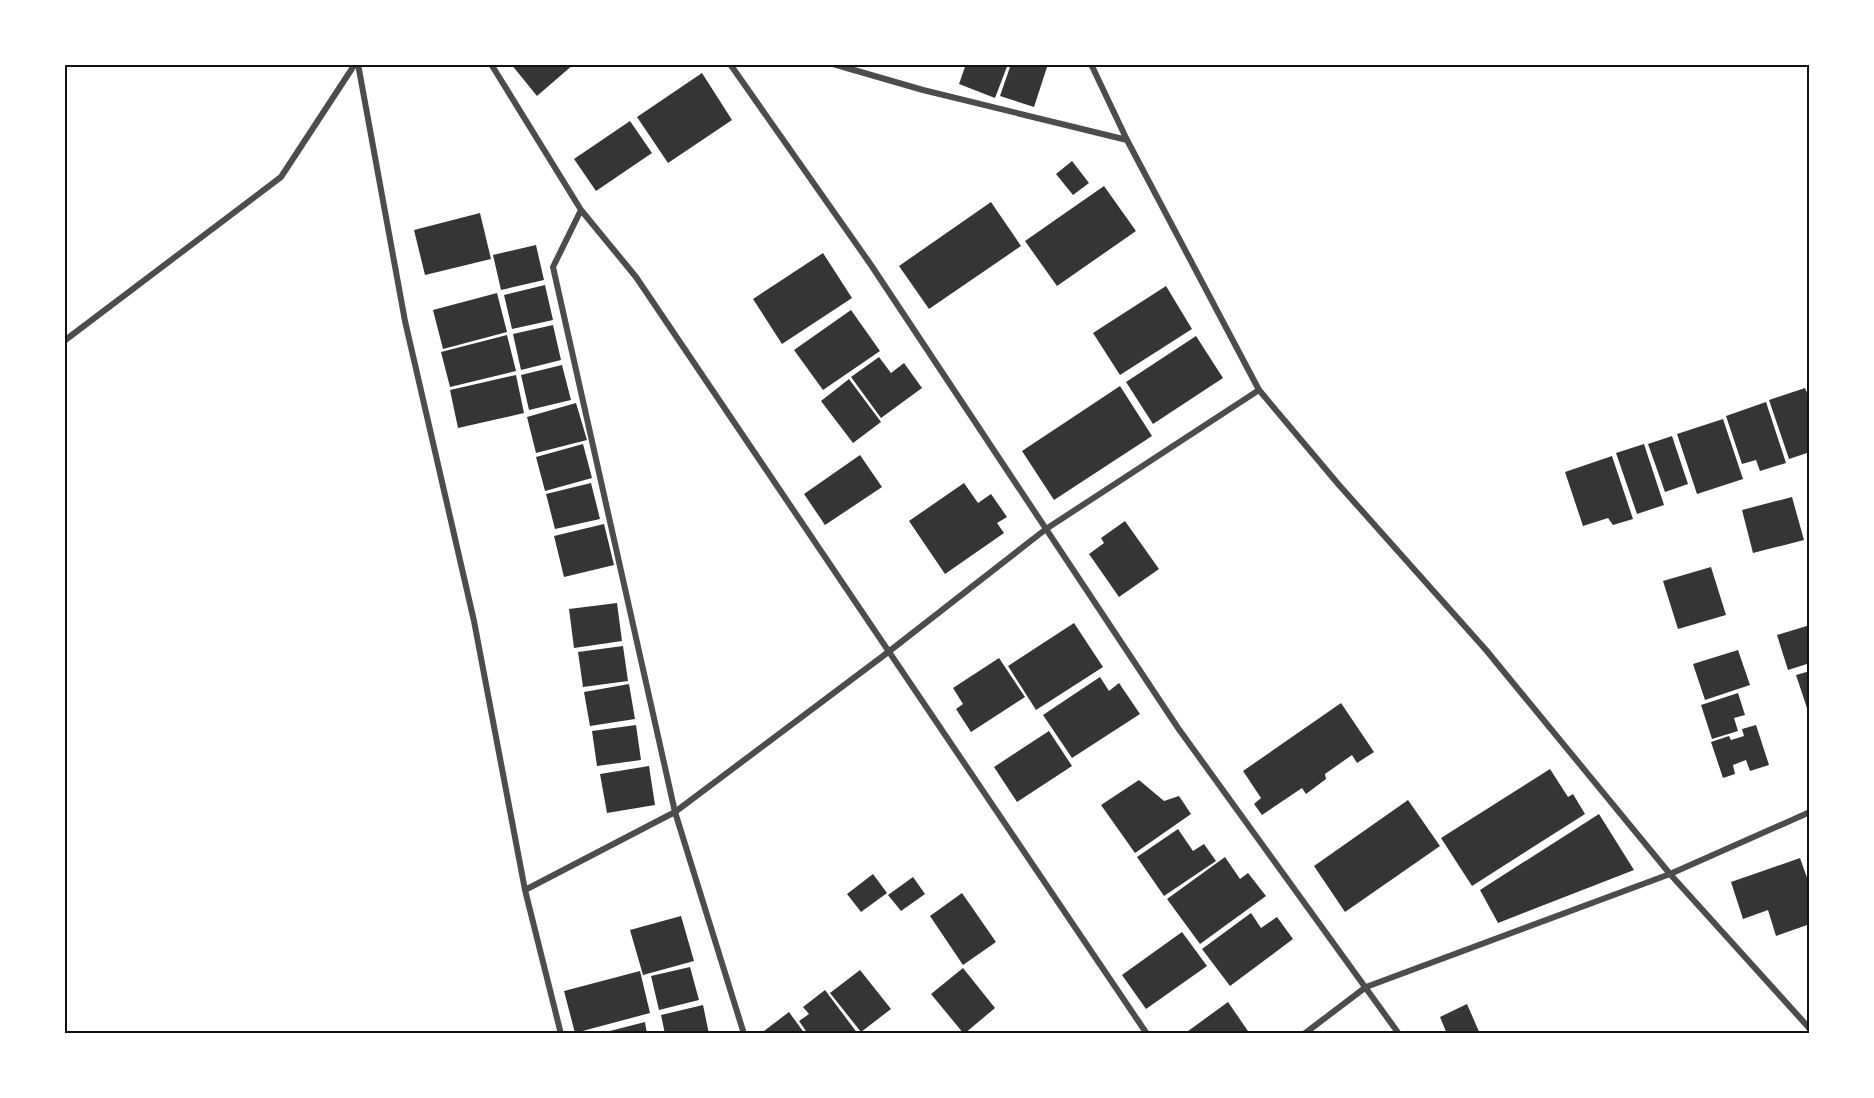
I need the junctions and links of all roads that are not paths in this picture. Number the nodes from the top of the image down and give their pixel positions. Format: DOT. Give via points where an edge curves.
graph roads {
  1 [pos="357,64"];
  2 [pos="491,64"];
  3 [pos="730,64"];
  4 [pos="833,64"];
  5 [pos="1091,64"];
  6 [pos="1127,140"];
  7 [pos="581,210"];
  8 [pos="64,341"];
  9 [pos="1259,390"];
  10 [pos="1046,529"];
  11 [pos="888,652"];
  12 [pos="675,812"];
  13 [pos="1809,812"];
  14 [pos="1670,874"];
  15 [pos="525,890"];
  16 [pos="1365,987"];
  17 [pos="1809,1029"];
  18 [pos="561,1034"];
  19 [pos="744,1034"];
  20 [pos="1147,1034"];
  21 [pos="1304,1034"];
  22 [pos="1399,1034"];
  1 -- 8 [label="street" via="281,177"];
  1 -- 15 [label="street" via="405,321 474,621"];
  2 -- 7 [label="street"];
  3 -- 10 [label="street" via="871,265"];
  4 -- 6 [label="street"];
  5 -- 6 [label="street"];
  6 -- 9 [label="street"];
  7 -- 11 [label="street" via="636,277"];
  7 -- 12 [label="street" via="553,267"];
  9 -- 10 [label="street"];
  9 -- 14 [label="street" via="1486,650"];
  10 -- 11 [label="street"];
  10 -- 16 [label="street" via="1178,729"];
  11 -- 12 [label="street"];
  11 -- 20 [label="street"];
  12 -- 15 [label="street"];
  12 -- 19 [label="street"];
  13 -- 14 [label="street"];
  14 -- 16 [label="street"];
  14 -- 17 [label="street"];
  15 -- 18 [label="street"];
  16 -- 21 [label="street"];
  16 -- 22 [label="street"];
}
